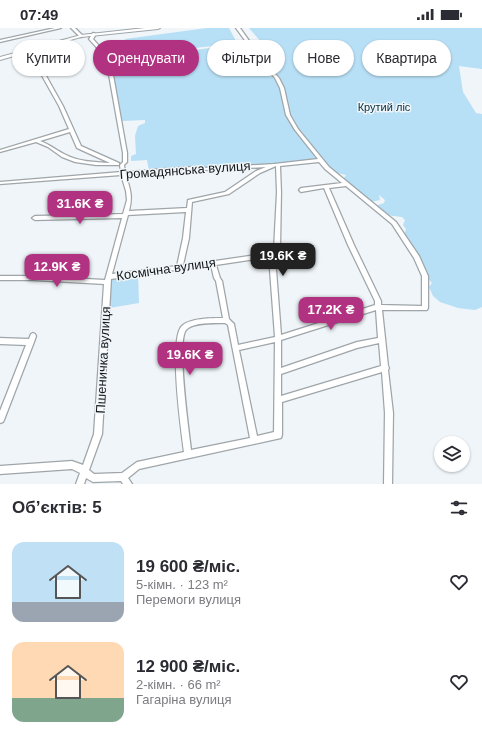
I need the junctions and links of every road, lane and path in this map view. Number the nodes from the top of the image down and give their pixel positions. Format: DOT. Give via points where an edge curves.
graph roads {
  1 [pos="58,28"];
  2 [pos="73,28"];
  3 [pos="148,28"];
  4 [pos="158,28"];
  5 [pos="238,28"];
  6 [pos="81,36"];
  7 [pos="92,37"];
  8 [pos="65,40"];
  9 [pos="0,41"];
  10 [pos="12,54"];
  11 [pos="0,58"];
  12 [pos="44,76"];
  13 [pos="72,130"];
  14 [pos="37,141"];
  15 [pos="0,151"];
  16 [pos="321,160"];
  17 [pos="276,164"];
  18 [pos="120,165"];
  19 [pos="123,174"];
  20 [pos="0,176"];
  21 [pos="0,182"];
  22 [pos="347,184"];
  23 [pos="326,187"];
  24 [pos="301,190"];
  25 [pos="189,210"];
  26 [pos="125,215"];
  27 [pos="35,218"];
  28 [pos="272,255"];
  29 [pos="213,262"];
  30 [pos="180,267"];
  31 [pos="0,278"];
  32 [pos="108,279"];
  33 [pos="377,307"];
  34 [pos="226,320"];
  35 [pos="277,339"];
  36 [pos="382,340"];
  37 [pos="0,341"];
  38 [pos="236,348"];
  39 [pos="386,368"];
  40 [pos="278,372"];
  41 [pos="278,400"];
  42 [pos="0,420"];
  43 [pos="254,440"];
  44 [pos="188,454"];
  45 [pos="0,470"];
  46 [pos="85,472"];
  47 [pos="123,477"];
  48 [pos="80,484"];
  49 [pos="128,484"];
  50 [pos="388,484"];
  1 -- 9 [label="street"];
  2 -- 6 [label="street"];
  3 -- 4 [label="highway"];
  3 -- 7 [label="highway"];
  5 -- 16 [label="street" via="277,78 291,121"];
  6 -- 7 [label="highway"];
  6 -- 8 [label="highway"];
  7 -- 18 [label="street, Пшеничка вулиця" via="108,58 125,153 125,162"];
  10 -- 11 [label="highway"];
  12 -- 13 [label="street"];
  13 -- 14 [label="street"];
  13 -- 18 [label="street" via="79,147"];
  14 -- 15 [label="street"];
  14 -- 18 [label="street" via="70,159 90,164"];
  16 -- 17 [label="street, Громадянська вулиця"];
  16 -- 22 [label="street"];
  17 -- 19 [label="street, Громадянська вулиця"];
  17 -- 25 [label="street" via="258,172 227,193 190,201"];
  17 -- 28 [label="street" via="279,192 277,250"];
  18 -- 19 [label="street, Пшеничка вулиця"];
  19 -- 21 [label="street, Громадянська вулиця"];
  19 -- 26 [label="street, Пшеничка вулиця" via="129,192"];
  20 -- 21 [label="street"];
  22 -- 23 [label="street"];
  22 -- 33 [label="street" via="394,223 417,257 425,276 425,308"];
  23 -- 24 [label="street"];
  23 -- 33 [label="street" via="350,245 378,301"];
  25 -- 26 [label="street"];
  25 -- 30 [label="street"];
  26 -- 27 [label="street"];
  26 -- 32 [label="street, Пшеничка вулиця"];
  28 -- 29 [label="street, Космічна вулиця"];
  28 -- 35 [label="street" via="277,302"];
  29 -- 30 [label="street, Космічна вулиця"];
  29 -- 34 [label="street"];
  30 -- 32 [label="street, Космічна вулиця"];
  31 -- 32 [label="street, Космічна вулиця"];
  32 -- 46 [label="street, Пшеничка вулиця" via="98,434"];
  33 -- 35 [label="street"];
  33 -- 36 [label="street"];
  34 -- 38 [label="street" via="231,324"];
  34 -- 44 [label="street" via="190,325 183,329 179,338 179,364"];
  35 -- 38 [label="street"];
  35 -- 40 [label="street"];
  36 -- 39 [label="street"];
  36 -- 40 [label="street" via="357,345"];
  37 -- 42 [label="street" via="32,339"];
  38 -- 43 [label="street"];
  39 -- 41 [label="street"];
  39 -- 50 [label="street" via="389,413"];
  40 -- 41 [label="street"];
  41 -- 43 [label="street" via="278,435"];
  43 -- 44 [label="street"];
  44 -- 47 [label="street" via="137,466"];
  45 -- 46 [label="street" via="72,465"];
  46 -- 47 [label="street" via="93,478"];
  46 -- 48 [label="street, Пшеничка вулиця"];
  47 -- 49 [label="street"];
}
